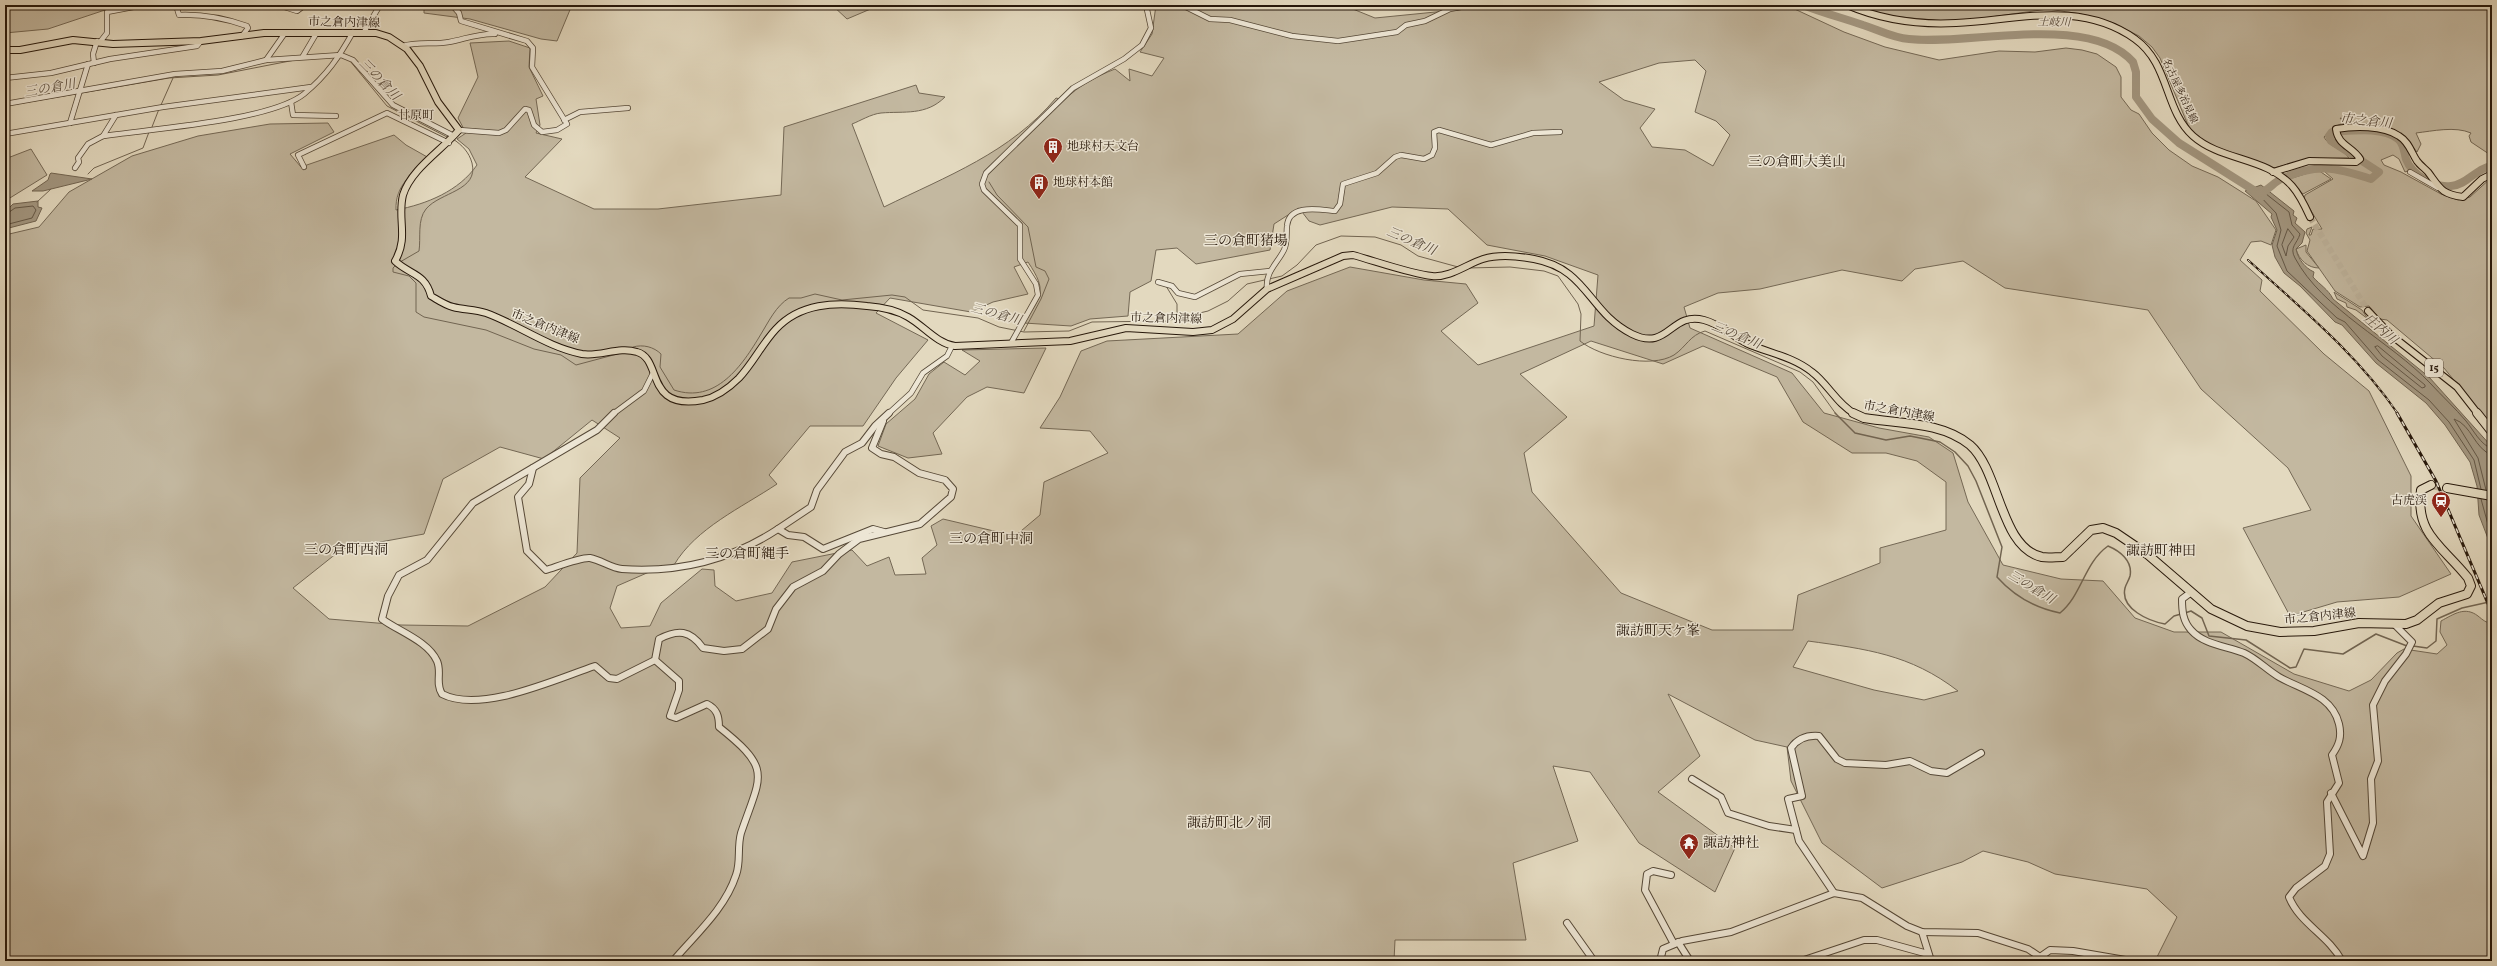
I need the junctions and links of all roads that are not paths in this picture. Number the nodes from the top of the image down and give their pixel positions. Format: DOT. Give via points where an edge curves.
graph roads {
  1 [pos="144,5"];
  2 [pos="176,5"];
  3 [pos="278,5"];
  4 [pos="305,5"];
  5 [pos="380,5"];
  6 [pos="452,5"];
  7 [pos="1156,5"];
  8 [pos="1182,5"];
  9 [pos="1472,5"];
  10 [pos="1526,5"];
  11 [pos="1848,5"];
  12 [pos="1146,6"];
  13 [pos="1539,7"];
  14 [pos="353,32"];
  15 [pos="364,32"];
  16 [pos="285,33"];
  17 [pos="316,34"];
  18 [pos="501,34"];
  19 [pos="242,36"];
  20 [pos="201,41"];
  21 [pos="99,42"];
  22 [pos="403,46"];
  23 [pos="5,50"];
  24 [pos="341,55"];
  25 [pos="303,56"];
  26 [pos="266,60"];
  27 [pos="94,63"];
  28 [pos="88,64"];
  29 [pos="5,78"];
  30 [pos="311,87"];
  31 [pos="79,93"];
  32 [pos="291,102"];
  33 [pos="5,104"];
  34 [pos="628,108"];
  35 [pos="116,115"];
  36 [pos="336,116"];
  37 [pos="564,120"];
  38 [pos="70,123"];
  39 [pos="459,130"];
  40 [pos="1560,132"];
  41 [pos="5,134"];
  42 [pos="103,136"];
  43 [pos="451,140"];
  44 [pos="304,167"];
  45 [pos="76,168"];
  46 [pos="2273,172"];
  47 [pos="2410,172"];
  48 [pos="2492,174"];
  49 [pos="2438,188"];
  50 [pos="2310,217"];
  51 [pos="1270,271"];
  52 [pos="1158,282"];
  53 [pos="1267,286"];
  54 [pos="2368,311"];
  55 [pos="1011,343"];
  56 [pos="952,346"];
  57 [pos="653,373"];
  58 [pos="883,421"];
  59 [pos="2492,432"];
  60 [pos="533,468"];
  61 [pos="2431,485"];
  62 [pos="2451,489"];
  63 [pos="2492,496"];
  64 [pos="778,529"];
  65 [pos="886,533"];
  66 [pos="2190,593"];
  67 [pos="2396,626"];
  68 [pos="655,660"];
  69 [pos="1981,753"];
  70 [pos="1692,779"];
  71 [pos="2331,793"];
  72 [pos="1796,830"];
  73 [pos="1671,875"];
  74 [pos="1834,893"];
  75 [pos="1567,923"];
  76 [pos="1922,932"];
  77 [pos="1676,943"];
  78 [pos="1928,954"];
  79 [pos="2043,959"];
  80 [pos="673,961"];
  81 [pos="1594,961"];
  82 [pos="1660,961"];
  83 [pos="1690,961"];
  84 [pos="1802,961"];
  85 [pos="1931,961"];
  86 [pos="2131,961"];
  87 [pos="2342,961"];
  1 -- 21 [label="street" via="107,12 107,33"];
  2 -- 19 [label="street" via="179,14 219,17 247,26"];
  3 -- 4 [label="street" via="297,11"];
  5 -- 15 [label="street"];
  6 -- 18 [label="street" via="460,12 461,21 475,23"];
  7 -- 12 [label="street"];
  8 -- 9 [label="street" via="1210,19 1230,20 1292,36 1338,41 1397,32 1406,25 1425,21 1450,9"];
  10 -- 13 [label="street"];
  11 -- 46 [label="main road, 名古屋多治見線" via="1876,15 1922,22 1962,22 2050,12 2081,15 2104,22 2134,39 2149,52 2162,71 2183,124 2191,135 2215,149"];
  12 -- 55 [label="street" via="1149,34 1133,53 1116,66 1073,88 986,173 982,184 984,190 1020,225 1020,260 1036,283 1038,292"];
  14 -- 15 [label="main road, 市之倉内津線"];
  14 -- 17 [label="main road, 市之倉内津線"];
  14 -- 24 [label="street"];
  15 -- 22 [label="main road, 市之倉内津線" via="385,34"];
  16 -- 17 [label="main road, 市之倉内津線"];
  16 -- 19 [label="main road, 市之倉内津線"];
  16 -- 26 [label="street" via="269,52"];
  17 -- 25 [label="street"];
  18 -- 22 [label="street" via="463,37 444,43 425,42"];
  18 -- 37 [label="street" via="527,41 533,48 532,67"];
  19 -- 20 [label="main road, 市之倉内津線"];
  20 -- 21 [label="main road, 市之倉内津線" via="125,44"];
  20 -- 27 [label="street" via="191,47"];
  21 -- 23 [label="main road, 市之倉内津線" via="66,40 32,48"];
  21 -- 27 [label="street" via="93,54"];
  22 -- 39 [label="main road, 市之倉内津線" via="420,63 435,98"];
  24 -- 25 [label="street"];
  24 -- 30 [label="street"];
  24 -- 43 [label="street" via="353,60 393,105"];
  25 -- 26 [label="street"];
  26 -- 31 [label="street" via="222,71 175,74"];
  27 -- 28 [label="street"];
  28 -- 29 [label="street"];
  28 -- 31 [label="street"];
  30 -- 32 [label="street"];
  30 -- 35 [label="street"];
  31 -- 33 [label="street"];
  31 -- 38 [label="street"];
  32 -- 36 [label="street" via="293,115"];
  32 -- 42 [label="street" via="252,115"];
  34 -- 37 [label="street" via="580,112"];
  35 -- 38 [label="street"];
  35 -- 42 [label="street"];
  37 -- 39 [label="street" via="567,124 563,128 542,132 534,126 529,110 525,109 506,130 499,133"];
  38 -- 41 [label="street"];
  39 -- 43 [label="main road, 市之倉内津線"];
  40 -- 51 [label="street" via="1533,133 1491,145 1439,130 1434,132 1435,148 1432,155 1424,159 1401,155 1377,173 1347,181 1341,189 1340,204 1335,211 1306,209 1295,213 1287,223 1285,248"];
  42 -- 45 [label="street" via="88,144 78,158"];
  43 -- 44 [label="street" via="387,113 298,155"];
  43 -- 57 [label="main road, 市之倉内津線" via="418,172 404,193 402,204 405,243 395,261 423,277 429,286 431,296 451,306 487,314 528,334 585,355 625,349 638,352 650,361"];
  46 -- 49 [label="main road" via="2309,161 2357,159 2341,144 2336,132 2347,127 2387,130 2400,136 2411,147 2417,161"];
  46 -- 50 [label="main road, 名古屋多治見線" via="2288,182"];
  47 -- 49 [label="street"];
  48 -- 49 [label="main road" via="2482,179 2463,197 2449,195"];
  51 -- 52 [label="street" via="1240,274 1195,297 1178,293 1172,286"];
  51 -- 53 [label="street"];
  53 -- 55 [label="main road, 市之倉内津線" via="1236,318 1210,330 1191,332 1129,328 1070,341"];
  53 -- 66 [label="main road, 市之倉内津線" via="1348,256 1362,257 1432,276 1444,276 1483,257 1502,256 1555,265 1565,269 1582,284 1604,314 1646,339 1658,338 1686,319 1711,322 1747,343 1791,359 1806,368 1816,375 1844,407 1861,417 1943,431 1971,445 1982,458 2014,536 2033,554 2063,557 2083,534 2092,529 2102,528 2126,538"];
  54 -- 59 [label="main road, 15" via="2391,335 2457,387"];
  55 -- 56 [label="main road, 市之倉内津線"];
  56 -- 57 [label="main road, 市之倉内津線" via="933,337 898,312 854,304 824,305 801,310 782,322 745,373 715,396 696,400 670,396 658,387"];
  56 -- 58 [label="street" via="947,356 923,373 911,393"];
  57 -- 60 [label="street" via="644,391 614,413 597,430"];
  58 -- 64 [label="street" via="875,426 862,444 846,452 827,474 817,490 811,507"];
  58 -- 65 [label="street" via="872,448 881,454 894,457 919,473 945,480 953,489 951,497 920,524"];
  60 -- 64 [label="street" via="526,490 518,497 519,512 527,551 546,570 589,558 620,570 673,569 717,560 754,545"];
  60 -- 68 [label="street" via="473,503 427,560 399,576 388,596 382,619 430,651 437,660 438,688 443,695 454,700 467,701 546,685 595,666 609,678 617,679"];
  61 -- 67 [label="main road, 市之倉内津線" via="2420,490 2418,518 2463,571 2470,582 2471,590 2466,596 2434,605 2421,619"];
  62 -- 63 [label="main road"];
  64 -- 65 [label="street" via="804,537 823,549 874,529"];
  65 -- 68 [label="street" via="853,542 823,571 793,587 776,609 768,629 742,649 724,651 704,648 695,638 685,633 671,633 659,639"];
  66 -- 67 [label="main road, 市之倉内津線" via="2227,619 2266,632 2305,632 2359,624"];
  66 -- 71 [label="street" via="2182,599 2181,609 2188,627 2199,638 2212,645 2243,653 2275,675 2309,690 2332,706 2338,715 2341,735 2340,744 2332,755 2339,783"];
  67 -- 71 [label="street" via="2412,642 2385,681 2373,704 2378,761 2371,779 2373,823 2363,856"];
  68 -- 80 [label="street" via="679,681 679,690 670,716 676,718 707,704 715,707 719,715 719,727 751,753 759,776 758,790 740,836 740,859 736,876 727,896"];
  69 -- 72 [label="street" via="1947,773 1939,773 1910,761 1886,765 1845,763 1837,759 1819,736 1805,737 1794,743 1791,748 1802,796 1788,799"];
  70 -- 72 [label="street" via="1721,797 1728,813 1743,816 1755,824"];
  71 -- 87 [label="street" via="2327,802 2330,854 2325,866 2296,888 2289,897 2292,908 2299,918 2338,951"];
  72 -- 74 [label="street" via="1799,841"];
  73 -- 77 [label="street" via="1653,871 1647,874 1644,881 1645,890"];
  74 -- 76 [label="street" via="1862,898 1907,926"];
  74 -- 77 [label="street" via="1731,932"];
  75 -- 81 [label="street"];
  76 -- 78 [label="street"];
  76 -- 79 [label="street" via="1978,933 2028,949"];
  77 -- 82 [label="street" via="1663,949"];
  77 -- 83 [label="street"];
  78 -- 84 [label="street" via="1878,940 1864,940"];
  78 -- 85 [label="street"];
  79 -- 86 [label="street" via="2050,950 2074,951"];
}
